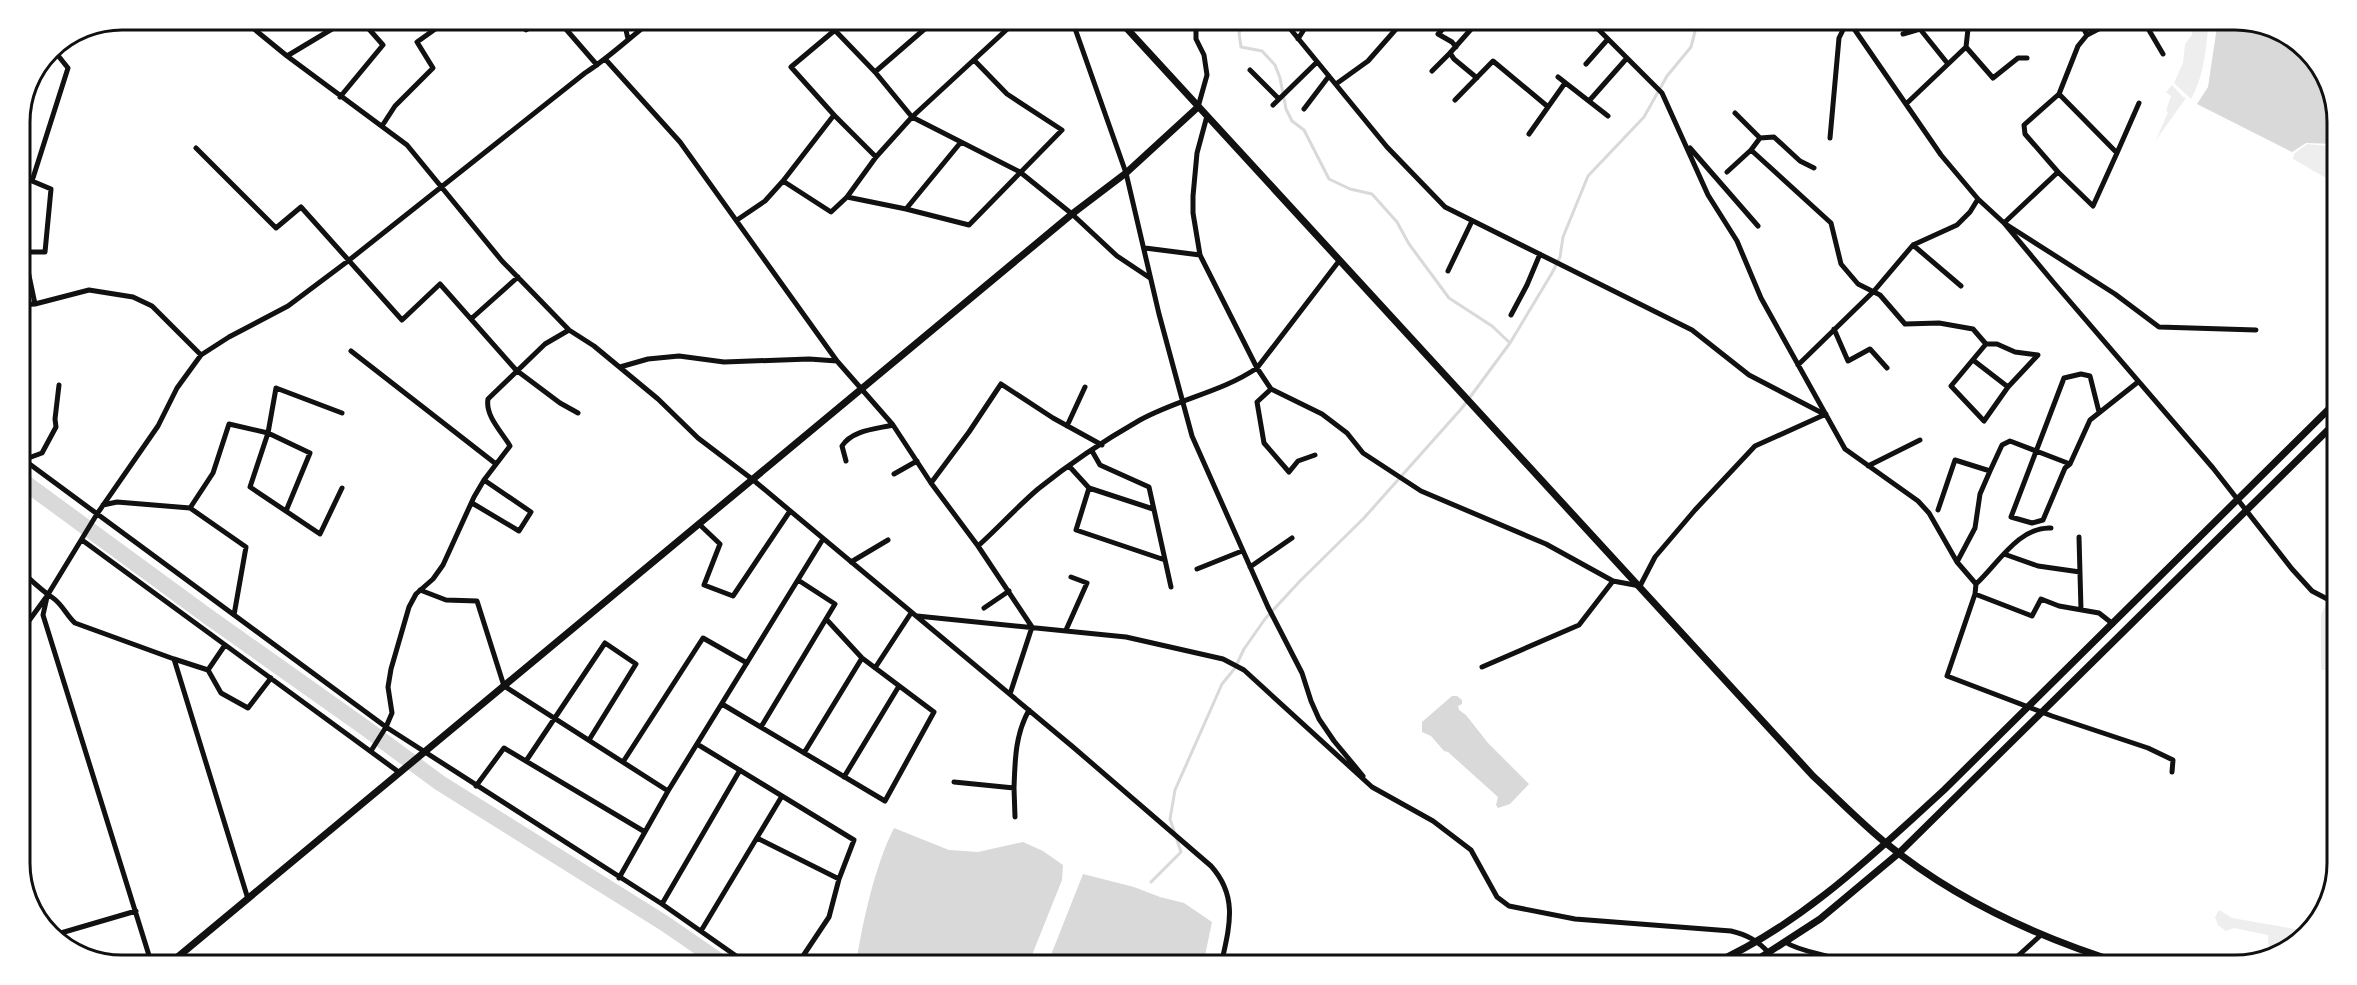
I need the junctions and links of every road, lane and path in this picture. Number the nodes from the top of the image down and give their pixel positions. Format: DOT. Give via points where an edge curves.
graph roads {
  1 [pos="255,30"];
  2 [pos="330,30"];
  3 [pos="370,30"];
  4 [pos="432,30"];
  5 [pos="567,30"];
  6 [pos="626,30"];
  7 [pos="640,30"];
  8 [pos="835,30"];
  9 [pos="923,30"];
  10 [pos="1006,30"];
  11 [pos="1076,30"];
  12 [pos="1128,30"];
  13 [pos="1196,30"];
  14 [pos="1292,30"];
  15 [pos="1304,30"];
  16 [pos="1395,30"];
  17 [pos="1442,30"];
  18 [pos="1470,30"];
  19 [pos="1599,30"];
  20 [pos="1843,30"];
  21 [pos="1855,30"];
  22 [pos="1917,30"];
  23 [pos="1921,30"];
  24 [pos="1968,30"];
  25 [pos="2084,30"];
  26 [pos="2097,30"];
  27 [pos="2149,30"];
  28 [pos="1903,34"];
  29 [pos="2087,35"];
  30 [pos="628,39"];
  31 [pos="1299,39"];
  32 [pos="1608,39"];
  33 [pos="1456,47"];
  34 [pos="1966,47"];
  35 [pos="1450,53"];
  36 [pos="2163,54"];
  37 [pos="59,56"];
  38 [pos="287,56"];
  39 [pos="2026,57"];
  40 [pos="1627,58"];
  41 [pos="606,60"];
  42 [pos="974,60"];
  43 [pos="1317,62"];
  44 [pos="1586,64"];
  45 [pos="1948,64"];
  46 [pos="597,65"];
  47 [pos="1250,70"];
  48 [pos="1432,71"];
  49 [pos="875,72"];
  50 [pos="1329,76"];
  51 [pos="1558,77"];
  52 [pos="1477,78"];
  53 [pos="1565,83"];
  54 [pos="1336,84"];
  55 [pos="2059,94"];
  56 [pos="340,97"];
  57 [pos="1279,99"];
  58 [pos="1455,100"];
  59 [pos="1589,101"];
  60 [pos="2139,103"];
  61 [pos="1906,104"];
  62 [pos="1273,105"];
  63 [pos="1547,106"];
  64 [pos="1198,107"];
  65 [pos="1304,109"];
  66 [pos="1736,114"];
  67 [pos="834,115"];
  68 [pos="1207,116"];
  69 [pos="1608,116"];
  70 [pos="912,117"];
  71 [pos="382,126"];
  72 [pos="1529,134"];
  73 [pos="1760,138"];
  74 [pos="1830,138"];
  75 [pos="961,142"];
  76 [pos="1687,145"];
  77 [pos="196,148"];
  78 [pos="1751,150"];
  79 [pos="2117,153"];
  80 [pos="876,157"];
  81 [pos="1814,168"];
  82 [pos="1020,172"];
  83 [pos="1126,172"];
  84 [pos="1727,172"];
  85 [pos="2058,172"];
  86 [pos="32,180"];
  87 [pos="783,181"];
  88 [pos="443,187"];
  89 [pos="847,197"];
  90 [pos="1978,199"];
  91 [pos="906,209"];
  92 [pos="1072,214"];
  93 [pos="737,220"];
  94 [pos="1472,221"];
  95 [pos="2004,223"];
  96 [pos="1758,226"];
  97 [pos="1912,245"];
  98 [pos="1145,248"];
  99 [pos="30,252"];
  100 [pos="1540,254"];
  101 [pos="1200,255"];
  102 [pos="348,261"];
  103 [pos="1339,261"];
  104 [pos="1448,271"];
  105 [pos="518,277"];
  106 [pos="1150,278"];
  107 [pos="30,280"];
  108 [pos="1960,286"];
  109 [pos="1874,291"];
  110 [pos="30,304"];
  111 [pos="35,304"];
  112 [pos="1510,315"];
  113 [pos="471,319"];
  114 [pos="1834,329"];
  115 [pos="569,330"];
  116 [pos="2256,330"];
  117 [pos="1986,344"];
  118 [pos="351,351"];
  119 [pos="201,355"];
  120 [pos="1973,360"];
  121 [pos="837,361"];
  122 [pos="1798,365"];
  123 [pos="620,368"];
  124 [pos="1257,368"];
  125 [pos="1887,368"];
  126 [pos="516,370"];
  127 [pos="2138,382"];
  128 [pos="59,385"];
  129 [pos="1085,387"];
  130 [pos="2008,387"];
  131 [pos="863,389"];
  132 [pos="1272,389"];
  133 [pos="1180,401"];
  134 [pos="2100,412"];
  135 [pos="2327,412"];
  136 [pos="342,413"];
  137 [pos="579,413"];
  138 [pos="1826,414"];
  139 [pos="893,425"];
  140 [pos="1067,426"];
  141 [pos="2327,431"];
  142 [pos="268,433"];
  143 [pos="1920,440"];
  144 [pos="1102,445"];
  145 [pos="2035,450"];
  146 [pos="1092,451"];
  147 [pos="1315,455"];
  148 [pos="30,456"];
  149 [pos="846,461"];
  150 [pos="916,461"];
  151 [pos="496,464"];
  152 [pos="2070,464"];
  153 [pos="30,465"];
  154 [pos="1069,466"];
  155 [pos="1868,466"];
  156 [pos="1990,471"];
  157 [pos="894,474"];
  158 [pos="752,479"];
  159 [pos="484,480"];
  160 [pos="930,483"];
  161 [pos="342,488"];
  162 [pos="1089,488"];
  163 [pos="2238,498"];
  164 [pos="472,503"];
  165 [pos="103,505"];
  166 [pos="190,508"];
  167 [pos="1153,509"];
  168 [pos="1938,510"];
  169 [pos="2246,510"];
  170 [pos="790,511"];
  171 [pos="286,512"];
  172 [pos="98,514"];
  173 [pos="699,524"];
  174 [pos="2051,528"];
  175 [pos="2079,537"];
  176 [pos="823,538"];
  177 [pos="1292,538"];
  178 [pos="82,540"];
  179 [pos="888,540"];
  180 [pos="978,546"];
  181 [pos="1242,551"];
  182 [pos="2004,554"];
  183 [pos="1165,560"];
  184 [pos="1957,561"];
  185 [pos="850,562"];
  186 [pos="1250,567"];
  187 [pos="1197,569"];
  188 [pos="2080,572"];
  189 [pos="1071,577"];
  190 [pos="30,580"];
  191 [pos="798,580"];
  192 [pos="1613,581"];
  193 [pos="1976,584"];
  194 [pos="1640,586"];
  195 [pos="1171,587"];
  196 [pos="420,590"];
  197 [pos="1009,591"];
  198 [pos="1975,594"];
  199 [pos="47,596"];
  200 [pos="2327,599"];
  201 [pos="984,608"];
  202 [pos="2081,610"];
  203 [pos="913,614"];
  204 [pos="234,615"];
  205 [pos="30,619"];
  206 [pos="827,620"];
  207 [pos="2114,624"];
  208 [pos="1032,627"];
  209 [pos="1066,630"];
  210 [pos="225,645"];
  211 [pos="862,658"];
  212 [pos="174,659"];
  213 [pos="747,663"];
  214 [pos="1482,667"];
  215 [pos="875,668"];
  216 [pos="208,670"];
  217 [pos="271,678"];
  218 [pos="504,686"];
  219 [pos="899,686"];
  220 [pos="1010,694"];
  221 [pos="722,704"];
  222 [pos="2029,706"];
  223 [pos="1029,710"];
  224 [pos="2044,712"];
  225 [pos="554,718"];
  226 [pos="386,727"];
  227 [pos="761,727"];
  228 [pos="589,740"];
  229 [pos="697,744"];
  230 [pos="371,751"];
  231 [pos="424,752"];
  232 [pos="804,753"];
  233 [pos="526,761"];
  234 [pos="623,762"];
  235 [pos="740,770"];
  236 [pos="2172,772"];
  237 [pos="400,773"];
  238 [pos="844,777"];
  239 [pos="954,782"];
  240 [pos="477,786"];
  241 [pos="1372,787"];
  242 [pos="1014,788"];
  243 [pos="668,791"];
  244 [pos="782,795"];
  245 [pos="1015,817"];
  246 [pos="645,832"];
  247 [pos="757,838"];
  248 [pos="1886,843"];
  249 [pos="1899,853"];
  250 [pos="619,878"];
  251 [pos="839,879"];
  252 [pos="248,899"];
  253 [pos="662,904"];
  254 [pos="136,911"];
  255 [pos="701,931"];
  256 [pos="63,932"];
  257 [pos="2041,935"];
  258 [pos="1757,941"];
  259 [pos="1785,942"];
  260 [pos="1769,953"];
  261 [pos="149,955"];
  262 [pos="181,955"];
  263 [pos="734,955"];
  264 [pos="804,955"];
  265 [pos="1223,955"];
  266 [pos="1731,955"];
  267 [pos="1766,955"];
  268 [pos="1829,955"];
  269 [pos="2020,955"];
  270 [pos="2096,955"];
  1 -- 38 [label="street"];
  2 -- 38 [label="street"];
  3 -- 56 [label="street" via="383,45"];
  4 -- 71 [label="street" via="417,42 433,69 395,106"];
  5 -- 46 [label="street"];
  6 -- 30 [label="street"];
  7 -- 30 [label="street"];
  8 -- 49 [label="street"];
  8 -- 67 [label="street" via="791,67"];
  9 -- 49 [label="street"];
  10 -- 42 [label="street"];
  11 -- 83 [label="street"];
  12 -- 64 [label="street"];
  13 -- 64 [label="street" via="1207,75"];
  14 -- 31 [label="street"];
  15 -- 31 [label="street"];
  16 -- 54 [label="street" via="1368,61"];
  17 -- 33 [label="street" via="1438,34"];
  18 -- 33 [label="street"];
  19 -- 32 [label="street"];
  20 -- 74 [label="street" via="1839,38"];
  21 -- 61 [label="street"];
  22 -- 28 [label="street"];
  23 -- 45 [label="street"];
  24 -- 34 [label="street"];
  25 -- 29 [label="street"];
  26 -- 29 [label="street"];
  27 -- 36 [label="street"];
  29 -- 55 [label="street" via="2078,46"];
  30 -- 41 [label="street"];
  31 -- 43 [label="street"];
  32 -- 40 [label="street"];
  32 -- 44 [label="street"];
  33 -- 35 [label="street"];
  34 -- 39 [label="street" via="1993,78 2018,58"];
  34 -- 45 [label="street"];
  35 -- 48 [label="street"];
  35 -- 52 [label="street"];
  37 -- 86 [label="street" via="68,68"];
  38 -- 56 [label="street"];
  40 -- 59 [label="street"];
  40 -- 76 [label="street" via="1662,93"];
  41 -- 46 [label="street"];
  41 -- 93 [label="street" via="680,142"];
  42 -- 70 [label="street"];
  42 -- 82 [label="street" via="1006,94 1062,130"];
  43 -- 50 [label="street"];
  43 -- 57 [label="street"];
  45 -- 61 [label="street"];
  46 -- 88 [label="street"];
  47 -- 57 [label="street"];
  49 -- 70 [label="street"];
  50 -- 54 [label="street"];
  50 -- 65 [label="street"];
  51 -- 53 [label="street"];
  52 -- 58 [label="street"];
  52 -- 63 [label="street" via="1493,61"];
  53 -- 59 [label="street"];
  53 -- 63 [label="street"];
  54 -- 94 [label="street" via="1408,170 1445,207"];
  55 -- 79 [label="street"];
  55 -- 85 [label="street" via="2024,125 2025,134"];
  56 -- 71 [label="street"];
  57 -- 62 [label="street"];
  59 -- 69 [label="street"];
  60 -- 79 [label="street"];
  61 -- 90 [label="street"];
  63 -- 72 [label="street"];
  64 -- 68 [label="street"];
  64 -- 83 [label="street"];
  66 -- 73 [label="street"];
  67 -- 80 [label="street"];
  67 -- 87 [label="street"];
  68 -- 101 [label="street" via="1197,153 1193,196"];
  68 -- 103 [label="street"];
  70 -- 75 [label="street"];
  70 -- 80 [label="street"];
  71 -- 88 [label="street" via="407,145"];
  73 -- 78 [label="street"];
  73 -- 81 [label="street" via="1774,137"];
  75 -- 82 [label="street"];
  75 -- 91 [label="street"];
  76 -- 96 [label="street"];
  76 -- 122 [label="street" via="1708,195 1737,241 1761,298"];
  77 -- 102 [label="street" via="276,228 301,207"];
  78 -- 84 [label="street"];
  78 -- 109 [label="street" via="1831,223 1841,264 1858,284"];
  79 -- 85 [label="street" via="2093,206"];
  80 -- 89 [label="street"];
  82 -- 91 [label="street" via="969,225"];
  82 -- 92 [label="street"];
  83 -- 92 [label="street"];
  83 -- 98 [label="street"];
  85 -- 95 [label="street"];
  86 -- 99 [label="street" via="51,189 45,252"];
  87 -- 89 [label="street" via="831,212"];
  87 -- 93 [label="street" via="765,201"];
  88 -- 102 [label="street"];
  88 -- 105 [label="street"];
  89 -- 91 [label="street"];
  90 -- 95 [label="street"];
  90 -- 97 [label="street" via="1957,225"];
  92 -- 106 [label="street" via="1117,255"];
  92 -- 131 [label="street"];
  93 -- 121 [label="street"];
  94 -- 100 [label="street"];
  94 -- 104 [label="street"];
  95 -- 116 [label="street" via="2159,327"];
  95 -- 127 [label="street"];
  97 -- 108 [label="street"];
  97 -- 109 [label="street"];
  98 -- 101 [label="street"];
  98 -- 106 [label="street"];
  100 -- 112 [label="street"];
  100 -- 138 [label="street" via="1692,330 1749,375"];
  101 -- 124 [label="street"];
  102 -- 113 [label="street" via="402,320 440,284"];
  102 -- 119 [label="street" via="288,306"];
  103 -- 124 [label="street"];
  103 -- 194 [label="street"];
  105 -- 113 [label="street"];
  105 -- 115 [label="street"];
  106 -- 133 [label="street"];
  107 -- 111 [label="street"];
  109 -- 114 [label="street"];
  109 -- 117 [label="street" via="1905,324 1939,323 1972,329"];
  110 -- 111 [label="street"];
  111 -- 119 [label="street" via="89,290 133,297 152,306"];
  113 -- 126 [label="street"];
  114 -- 122 [label="street"];
  114 -- 125 [label="street" via="1848,361 1870,349"];
  115 -- 123 [label="street"];
  115 -- 126 [label="street" via="545,344"];
  117 -- 120 [label="street"];
  117 -- 130 [label="street" via="2038,355"];
  118 -- 151 [label="street"];
  119 -- 165 [label="street"];
  120 -- 130 [label="street"];
  120 -- 130 [label="street" via="1951,386 1984,421"];
  121 -- 123 [label="street" via="724,362 679,356 648,359"];
  121 -- 131 [label="street"];
  122 -- 138 [label="street"];
  123 -- 158 [label="street" via="698,438"];
  124 -- 132 [label="street"];
  124 -- 133 [label="street" via="1241,379"];
  126 -- 137 [label="street"];
  126 -- 151 [label="street" via="488,399 489,414 510,446"];
  127 -- 134 [label="street"];
  127 -- 163 [label="street"];
  128 -- 148 [label="street" via="56,427 42,453"];
  129 -- 140 [label="street"];
  131 -- 139 [label="street"];
  131 -- 158 [label="street"];
  132 -- 147 [label="street" via="1257,402 1264,443 1289,472 1298,461"];
  132 -- 192 [label="street" via="1322,414 1347,433 1363,453 1422,491 1546,544"];
  133 -- 144 [label="street"];
  133 -- 181 [label="street"];
  134 -- 145 [label="street" via="2090,376 2064,378"];
  134 -- 152 [label="street" via="2090,420"];
  135 -- 163 [label="street"];
  136 -- 142 [label="street" via="276,388"];
  138 -- 155 [label="street" via="1845,449"];
  138 -- 194 [label="street" via="1755,446 1655,557"];
  139 -- 149 [label="street" via="857,434 844,442"];
  139 -- 150 [label="street"];
  140 -- 144 [label="street"];
  140 -- 160 [label="street" via="1001,384"];
  141 -- 169 [label="street"];
  142 -- 166 [label="street" via="229,424 213,472"];
  142 -- 171 [label="street" via="250,487"];
  142 -- 171 [label="street" via="310,453"];
  143 -- 155 [label="street"];
  144 -- 146 [label="street"];
  145 -- 152 [label="street"];
  145 -- 152 [label="street" via="2011,517 2032,523 2043,520"];
  145 -- 156 [label="street" via="2010,441 2002,445"];
  146 -- 154 [label="street"];
  146 -- 167 [label="street" via="1100,465 1149,487"];
  150 -- 157 [label="street"];
  150 -- 160 [label="street"];
  151 -- 159 [label="street"];
  153 -- 172 [label="street"];
  154 -- 162 [label="street"];
  154 -- 180 [label="street" via="1037,490"];
  155 -- 184 [label="street" via="1929,513"];
  156 -- 168 [label="street" via="1955,460"];
  156 -- 184 [label="street" via="1980,494 1976,528"];
  158 -- 170 [label="street"];
  158 -- 173 [label="street"];
  159 -- 164 [label="street"];
  159 -- 164 [label="street" via="531,512 519,531"];
  160 -- 180 [label="street"];
  161 -- 171 [label="street" via="320,534"];
  162 -- 167 [label="street"];
  162 -- 183 [label="street" via="1076,530"];
  163 -- 169 [label="street"];
  163 -- 207 [label="street"];
  164 -- 196 [label="street" via="443,565"];
  165 -- 166 [label="street" via="117,502"];
  165 -- 172 [label="street"];
  166 -- 204 [label="street" via="246,547"];
  167 -- 183 [label="street"];
  169 -- 200 [label="street" via="2305,584"];
  169 -- 224 [label="street"];
  170 -- 173 [label="street" via="733,596 704,585 720,544"];
  170 -- 176 [label="street"];
  172 -- 178 [label="street"];
  172 -- 204 [label="street"];
  173 -- 218 [label="street"];
  174 -- 182 [label="street" via="2028,534"];
  175 -- 188 [label="street"];
  176 -- 185 [label="street"];
  176 -- 191 [label="street"];
  177 -- 186 [label="street"];
  178 -- 199 [label="street"];
  178 -- 210 [label="street"];
  179 -- 185 [label="street"];
  180 -- 197 [label="street"];
  181 -- 186 [label="street"];
  181 -- 187 [label="street"];
  182 -- 188 [label="street" via="2038,566"];
  182 -- 193 [label="street"];
  183 -- 195 [label="street"];
  184 -- 193 [label="street"];
  185 -- 203 [label="street"];
  186 -- 241 [label="street" via="1302,673 1319,719"];
  188 -- 202 [label="street"];
  189 -- 209 [label="street" via="1087,583"];
  190 -- 199 [label="street"];
  191 -- 206 [label="street" via="835,604"];
  191 -- 213 [label="street"];
  192 -- 194 [label="street"];
  192 -- 214 [label="street" via="1579,625"];
  193 -- 198 [label="street"];
  194 -- 248 [label="street" via="1813,776"];
  196 -- 218 [label="street" via="446,600 477,601"];
  196 -- 226 [label="street" via="409,607 391,669 388,687 392,713"];
  197 -- 201 [label="street"];
  197 -- 208 [label="street"];
  198 -- 202 [label="street" via="2032,616 2041,599"];
  198 -- 222 [label="street" via="1947,675"];
  199 -- 205 [label="street"];
  199 -- 212 [label="street" via="54,598 75,623"];
  199 -- 254 [label="street" via="43,615"];
  202 -- 207 [label="street" via="2098,613"];
  203 -- 208 [label="street"];
  203 -- 215 [label="street"];
  203 -- 220 [label="street"];
  204 -- 226 [label="street"];
  206 -- 211 [label="street"];
  206 -- 227 [label="street"];
  207 -- 222 [label="street"];
  208 -- 209 [label="street"];
  208 -- 220 [label="street"];
  209 -- 241 [label="street" via="1126,637 1223,659 1244,670"];
  210 -- 216 [label="street"];
  210 -- 217 [label="street"];
  211 -- 215 [label="street"];
  211 -- 232 [label="street"];
  212 -- 216 [label="street"];
  212 -- 252 [label="street"];
  213 -- 221 [label="street"];
  213 -- 234 [label="street" via="702,638"];
  215 -- 219 [label="street"];
  216 -- 217 [label="street" via="221,693 248,708"];
  217 -- 230 [label="street"];
  218 -- 225 [label="street"];
  218 -- 231 [label="street"];
  219 -- 238 [label="street"];
  219 -- 238 [label="street" via="934,712 885,801"];
  220 -- 223 [label="street"];
  221 -- 227 [label="street"];
  221 -- 229 [label="street"];
  222 -- 224 [label="street"];
  222 -- 248 [label="street"];
  223 -- 242 [label="street" via="1020,725"];
  223 -- 265 [label="street" via="1221,877 1228,892 1229,916"];
  224 -- 236 [label="street" via="2148,748 2173,760"];
  224 -- 249 [label="street"];
  225 -- 228 [label="street"];
  225 -- 228 [label="street" via="605,643 636,664"];
  225 -- 233 [label="street"];
  226 -- 230 [label="street"];
  226 -- 231 [label="street"];
  227 -- 232 [label="street"];
  228 -- 234 [label="street"];
  229 -- 235 [label="street"];
  229 -- 243 [label="street"];
  230 -- 237 [label="street"];
  231 -- 237 [label="street"];
  231 -- 240 [label="street"];
  232 -- 238 [label="street"];
  233 -- 240 [label="street" via="504,748"];
  233 -- 246 [label="street"];
  234 -- 243 [label="street"];
  235 -- 244 [label="street"];
  235 -- 253 [label="street"];
  237 -- 252 [label="street"];
  239 -- 242 [label="street"];
  240 -- 250 [label="street"];
  241 -- 258 [label="street" via="1433,821 1471,850 1497,897 1509,906 1575,919 1731,931"];
  242 -- 245 [label="street"];
  243 -- 246 [label="street"];
  244 -- 247 [label="street"];
  244 -- 251 [label="street" via="854,840"];
  246 -- 250 [label="street"];
  247 -- 251 [label="street"];
  247 -- 255 [label="street"];
  248 -- 249 [label="street"];
  248 -- 258 [label="street" via="1804,910"];
  249 -- 257 [label="street" via="1982,907"];
  249 -- 259 [label="street" via="1820,919"];
  250 -- 253 [label="street"];
  251 -- 264 [label="street" via="829,917"];
  252 -- 262 [label="street"];
  253 -- 255 [label="street"];
  254 -- 256 [label="street"];
  254 -- 261 [label="street"];
  255 -- 263 [label="street"];
  257 -- 269 [label="street"];
  257 -- 270 [label="street"];
  258 -- 260 [label="street"];
  258 -- 266 [label="street"];
  259 -- 260 [label="street"];
  259 -- 268 [label="street"];
  260 -- 267 [label="street"];
}
